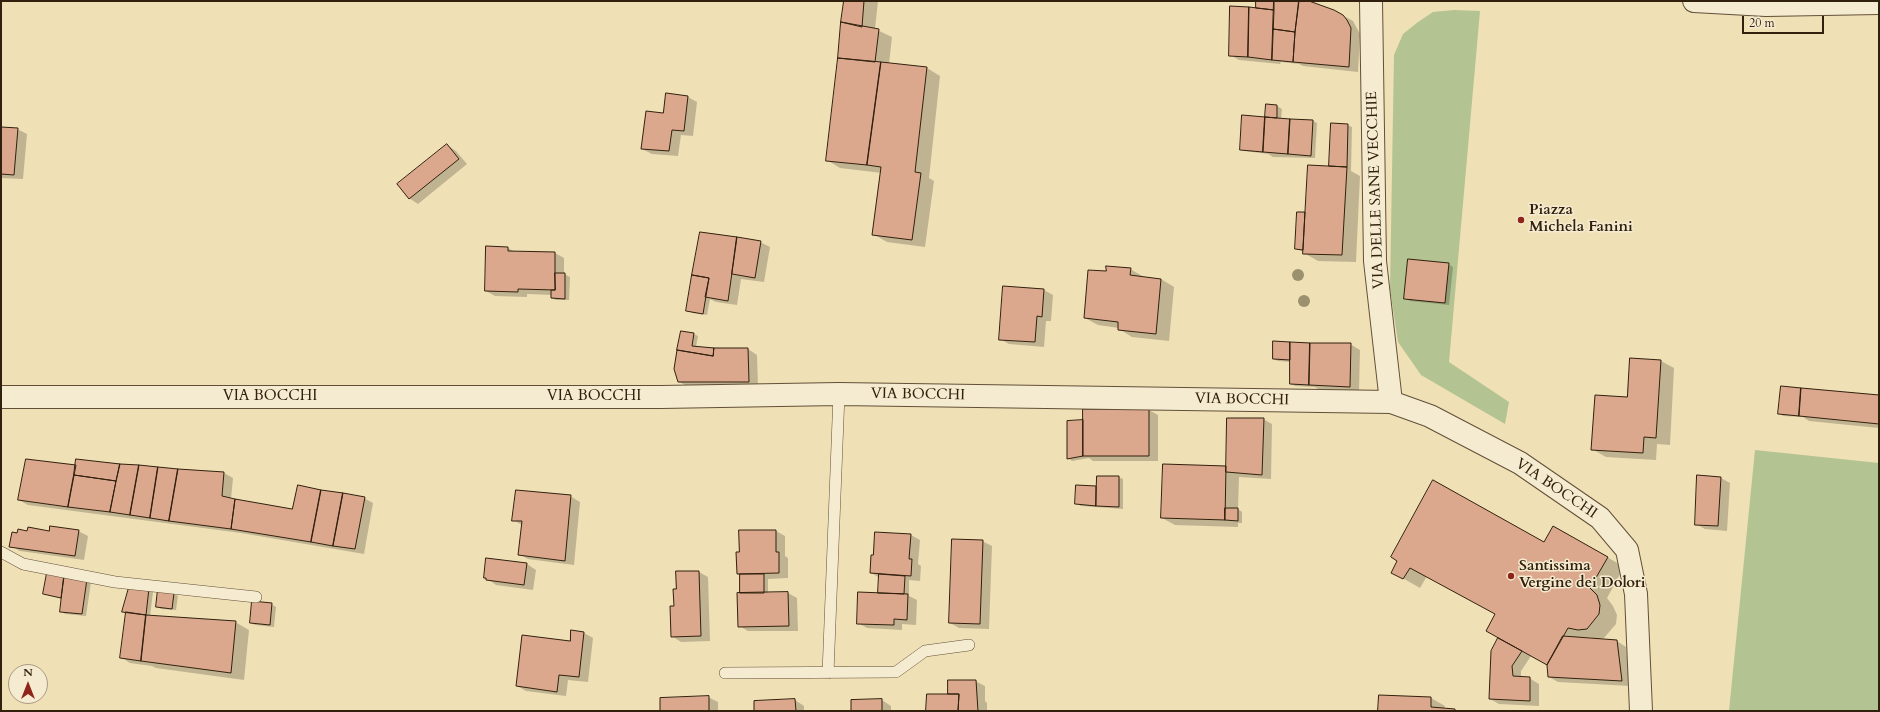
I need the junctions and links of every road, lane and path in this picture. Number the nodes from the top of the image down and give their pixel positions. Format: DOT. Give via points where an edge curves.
graph roads {
  1 [pos="1371,1"];
  2 [pos="1694,1"];
  3 [pos="1879,3"];
  4 [pos="839,394"];
  5 [pos="1,398"];
  6 [pos="1391,402"];
  7 [pos="1,552"];
  8 [pos="256,597"];
  9 [pos="969,646"];
  10 [pos="725,673"];
  11 [pos="828,673"];
  12 [pos="1641,711"];
  1 -- 6 [label="street, VIA DELLE SANE VECCHIE" via="1375,261"];
  2 -- 3 [label="street" via="1766,4"];
  4 -- 5 [label="street, VIA BOCCHI" via="661,397"];
  4 -- 6 [label="street, VIA BOCCHI"];
  4 -- 11 [label="lane"];
  6 -- 12 [label="street, VIA BOCCHI" via="1430,416 1520,463 1600,518 1627,550 1636,594"];
  7 -- 8 [label="lane" via="23,564 115,582"];
  9 -- 11 [label="lane" via="925,651 896,672"];
  10 -- 11 [label="lane"];
}
